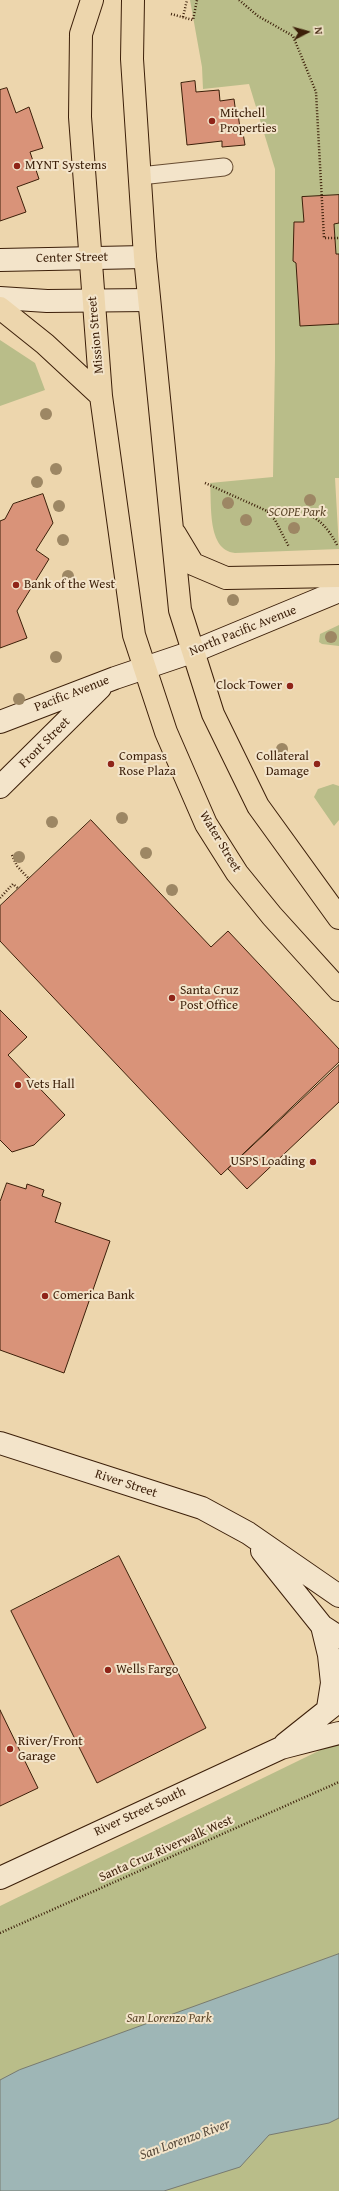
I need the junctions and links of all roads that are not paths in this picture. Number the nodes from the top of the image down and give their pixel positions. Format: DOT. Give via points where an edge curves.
graph roads {
  1 [pos="92,0"];
  2 [pos="133,0"];
  3 [pos="224,167"];
  4 [pos="140,176"];
  5 [pos="91,257"];
  6 [pos="145,257"];
  7 [pos="0,260"];
  8 [pos="0,298"];
  9 [pos="149,300"];
  10 [pos="93,301"];
  11 [pos="0,308"];
  12 [pos="101,396"];
  13 [pos="170,526"];
  14 [pos="339,576"];
  15 [pos="339,591"];
  16 [pos="192,652"];
  17 [pos="145,668"];
  18 [pos="106,681"];
  19 [pos="0,722"];
  20 [pos="0,787"];
  21 [pos="339,918"];
  22 [pos="339,990"];
  23 [pos="0,1443"];
  24 [pos="248,1533"];
  25 [pos="339,1596"];
  26 [pos="331,1632"];
  27 [pos="333,1704"];
  28 [pos="339,1733"];
  29 [pos="281,1748"];
  30 [pos="0,1878"];
  1 -- 5 [label="main road, Mission Street" via="81,34 80,110"];
  2 -- 4 [label="main road" via="132,58"];
  3 -- 4 [label="lane"];
  4 -- 6 [label="main road"];
  5 -- 6 [label="street, Center Street"];
  5 -- 7 [label="street, Center Street"];
  5 -- 10 [label="main road, Mission Street"];
  6 -- 9 [label="main road"];
  8 -- 10 [label="street"];
  9 -- 10 [label="street"];
  9 -- 13 [label="main road"];
  10 -- 12 [label="main road, Mission Street"];
  11 -- 12 [label="main road" via="45,344"];
  12 -- 17 [label="main road, Mission Street" via="134,635"];
  13 -- 14 [label="main road" via="193,564 226,578"];
  13 -- 16 [label="main road" via="180,610"];
  15 -- 16 [label="street, North Pacific Avenue"];
  16 -- 17 [label="street, North Pacific Avenue"];
  16 -- 21 [label="main road" via="214,714 258,806"];
  17 -- 18 [label="street, Pacific Avenue"];
  17 -- 22 [label="main road, Water Street" via="166,732 206,824 237,873"];
  18 -- 19 [label="street, Pacific Avenue"];
  18 -- 20 [label="street, Front Street"];
  23 -- 24 [label="street, River Street" via="202,1508"];
  24 -- 25 [label="street, River Street"];
  24 -- 26 [label="street, River Street"];
  26 -- 27 [label="street"];
  27 -- 29 [label="street, River Street South"];
  28 -- 29 [label="street, River Street South"];
  29 -- 30 [label="street, River Street South"];
}
